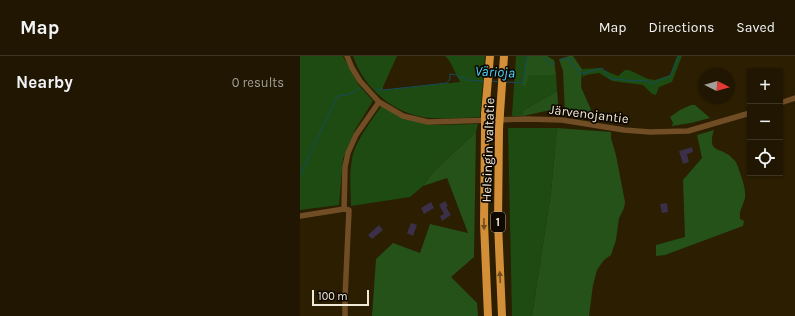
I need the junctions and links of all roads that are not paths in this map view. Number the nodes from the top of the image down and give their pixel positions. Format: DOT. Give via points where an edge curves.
graph roads {
  1 [pos="347,56"];
  2 [pos="490,56"];
  3 [pos="504,56"];
  4 [pos="795,98"];
  5 [pos="379,102"];
  6 [pos="783,102"];
  7 [pos="747,114"];
  8 [pos="344,209"];
  9 [pos="300,216"];
  10 [pos="345,316"];
  11 [pos="488,316"];
  12 [pos="502,316"];
  1 -- 5 [label="street, Järvenojantie" via="360,81"];
  2 -- 11 [label="highway, Helsingin valtatie / 1, one-way, bridge" via="485,129 484,230"];
  12 -- 3 [label="highway, Helsingin valtatie / 1, one-way, bridge" via="498,223 499,129"];
  4 -- 6 [label="street"];
  5 -- 7 [label="street, Järvenojantie" via="403,116 428,122 562,120 650,132 688,131"];
  5 -- 8 [label="street" via="356,135 348,153 344,166"];
  8 -- 9 [label="street"];
  8 -- 10 [label="street" via="349,210"];
}
